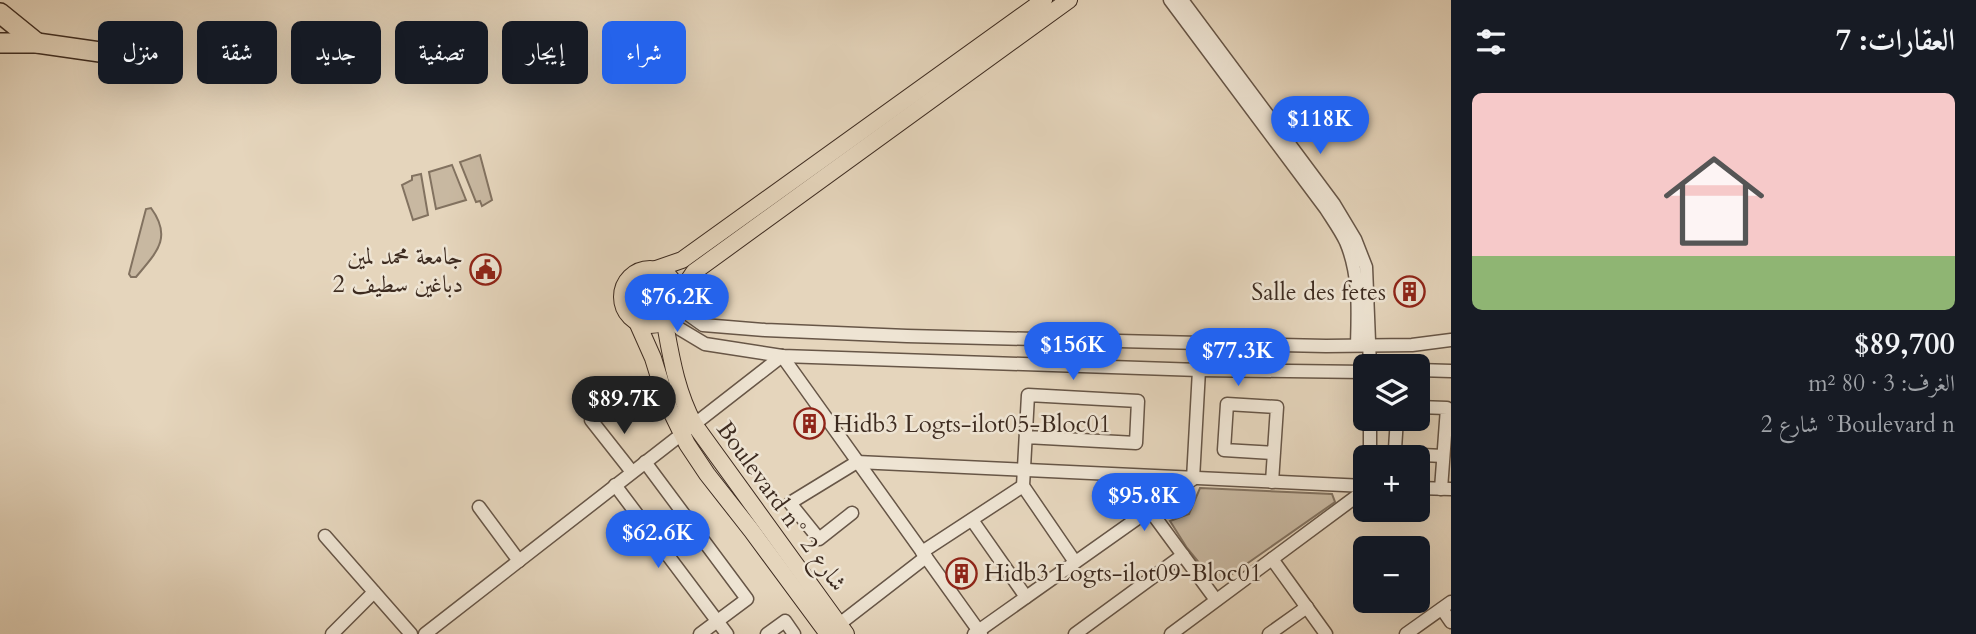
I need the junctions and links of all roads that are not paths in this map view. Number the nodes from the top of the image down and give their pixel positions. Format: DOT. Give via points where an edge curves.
graph roads {
  1 [pos="1044,0"];
  2 [pos="1069,0"];
  3 [pos="1170,0"];
  4 [pos="1182,0"];
  5 [pos="0,13"];
  6 [pos="37,43"];
  7 [pos="5,44"];
  8 [pos="98,52"];
  9 [pos="656,269"];
  10 [pos="678,298"];
  11 [pos="665,320"];
  12 [pos="637,322"];
  13 [pos="1451,340"];
  14 [pos="1363,346"];
  15 [pos="1366,354"];
  16 [pos="782,356"];
  17 [pos="1451,369"];
  18 [pos="1199,370"];
  19 [pos="1430,370"];
  20 [pos="1353,372"];
  21 [pos="1430,407"];
  22 [pos="591,420"];
  23 [pos="688,429"];
  24 [pos="1396,431"];
  25 [pos="1026,437"];
  26 [pos="1274,453"];
  27 [pos="1443,456"];
  28 [pos="645,462"];
  29 [pos="857,462"];
  30 [pos="1024,470"];
  31 [pos="632,472"];
  32 [pos="1193,480"];
  33 [pos="1272,482"];
  34 [pos="615,485"];
  35 [pos="1023,486"];
  36 [pos="1353,487"];
  37 [pos="1446,489"];
  38 [pos="1353,497"];
  39 [pos="479,508"];
  40 [pos="1149,509"];
  41 [pos="852,513"];
  42 [pos="972,520"];
  43 [pos="325,536"];
  44 [pos="924,555"];
  45 [pos="1183,555"];
  46 [pos="1272,559"];
  47 [pos="519,561"];
  48 [pos="1075,562"];
  49 [pos="374,592"];
  50 [pos="1026,597"];
  51 [pos="1216,600"];
  52 [pos="1446,606"];
  53 [pos="1307,607"];
  54 [pos="717,621"];
  55 [pos="1451,622"];
  56 [pos="835,631"];
  57 [pos="978,633"];
  58 [pos="332,634"];
  59 [pos="411,634"];
  60 [pos="425,634"];
  61 [pos="700,634"];
  62 [pos="727,634"];
  63 [pos="768,634"];
  64 [pos="794,634"];
  65 [pos="1075,634"];
  66 [pos="1171,634"];
  67 [pos="1269,634"];
  68 [pos="1326,634"];
  69 [pos="1406,634"];
  1 -- 9 [label="main road" via="682,260"];
  2 -- 10 [label="main road" via="694,272"];
  3 -- 14 [label="street" via="1346,242 1355,271"];
  4 -- 14 [label="street" via="1335,204 1356,239 1366,267"];
  5 -- 6 [label="highway"];
  6 -- 7 [label="highway"];
  6 -- 8 [label="highway"];
  9 -- 10 [label="main road" via="671,278"];
  9 -- 12 [label="main road" via="632,274 622,290 624,309"];
  10 -- 11 [label="main road"];
  10 -- 14 [label="street" via="703,325 765,330"];
  11 -- 12 [label="main road" via="646,325"];
  11 -- 16 [label="street" via="705,344"];
  11 -- 23 [label="main road, Boulevard n° شارع 2"];
  12 -- 23 [label="main road, Boulevard n° شارع 2"];
  13 -- 14 [label="street"];
  14 -- 15 [label="street"];
  16 -- 18 [label="street"];
  16 -- 23 [label="street"];
  16 -- 29 [label="street"];
  17 -- 19 [label="street"];
  18 -- 20 [label="street"];
  18 -- 32 [label="street"];
  21 -- 27 [label="street" via="1447,408"];
  22 -- 31 [label="street"];
  23 -- 28 [label="street"];
  23 -- 56 [label="main road, Boulevard n° شارع 2" via="707,474"];
  24 -- 27 [label="street" via="1395,449 1402,454"];
  25 -- 25 [label="street" via="1028,395 1138,401 1136,443"];
  25 -- 30 [label="street"];
  26 -- 26 [label="street" via="1277,407 1227,404 1224,450"];
  26 -- 33 [label="street"];
  27 -- 37 [label="street"];
  28 -- 31 [label="street"];
  28 -- 54 [label="street" via="747,599"];
  29 -- 30 [label="street"];
  29 -- 41 [label="street" via="790,503 819,539"];
  29 -- 44 [label="street"];
  30 -- 32 [label="street"];
  30 -- 35 [label="street"];
  31 -- 34 [label="street"];
  32 -- 33 [label="street"];
  32 -- 40 [label="street"];
  33 -- 36 [label="street"];
  34 -- 47 [label="street"];
  34 -- 54 [label="street"];
  35 -- 42 [label="street"];
  35 -- 48 [label="street"];
  38 -- 46 [label="street"];
  39 -- 47 [label="street"];
  40 -- 45 [label="street"];
  40 -- 48 [label="street"];
  42 -- 44 [label="street"];
  42 -- 50 [label="street"];
  43 -- 49 [label="street"];
  44 -- 56 [label="street"];
  44 -- 57 [label="street"];
  45 -- 51 [label="street"];
  45 -- 65 [label="street"];
  46 -- 51 [label="street"];
  46 -- 53 [label="street"];
  47 -- 60 [label="street"];
  48 -- 50 [label="street"];
  49 -- 58 [label="street"];
  49 -- 59 [label="street"];
  50 -- 57 [label="street"];
  51 -- 66 [label="street"];
  52 -- 55 [label="street"];
  52 -- 69 [label="street"];
  53 -- 67 [label="street"];
  53 -- 68 [label="street"];
  54 -- 61 [label="street"];
  54 -- 62 [label="street"];
  63 -- 64 [label="street" via="785,621"];
}
